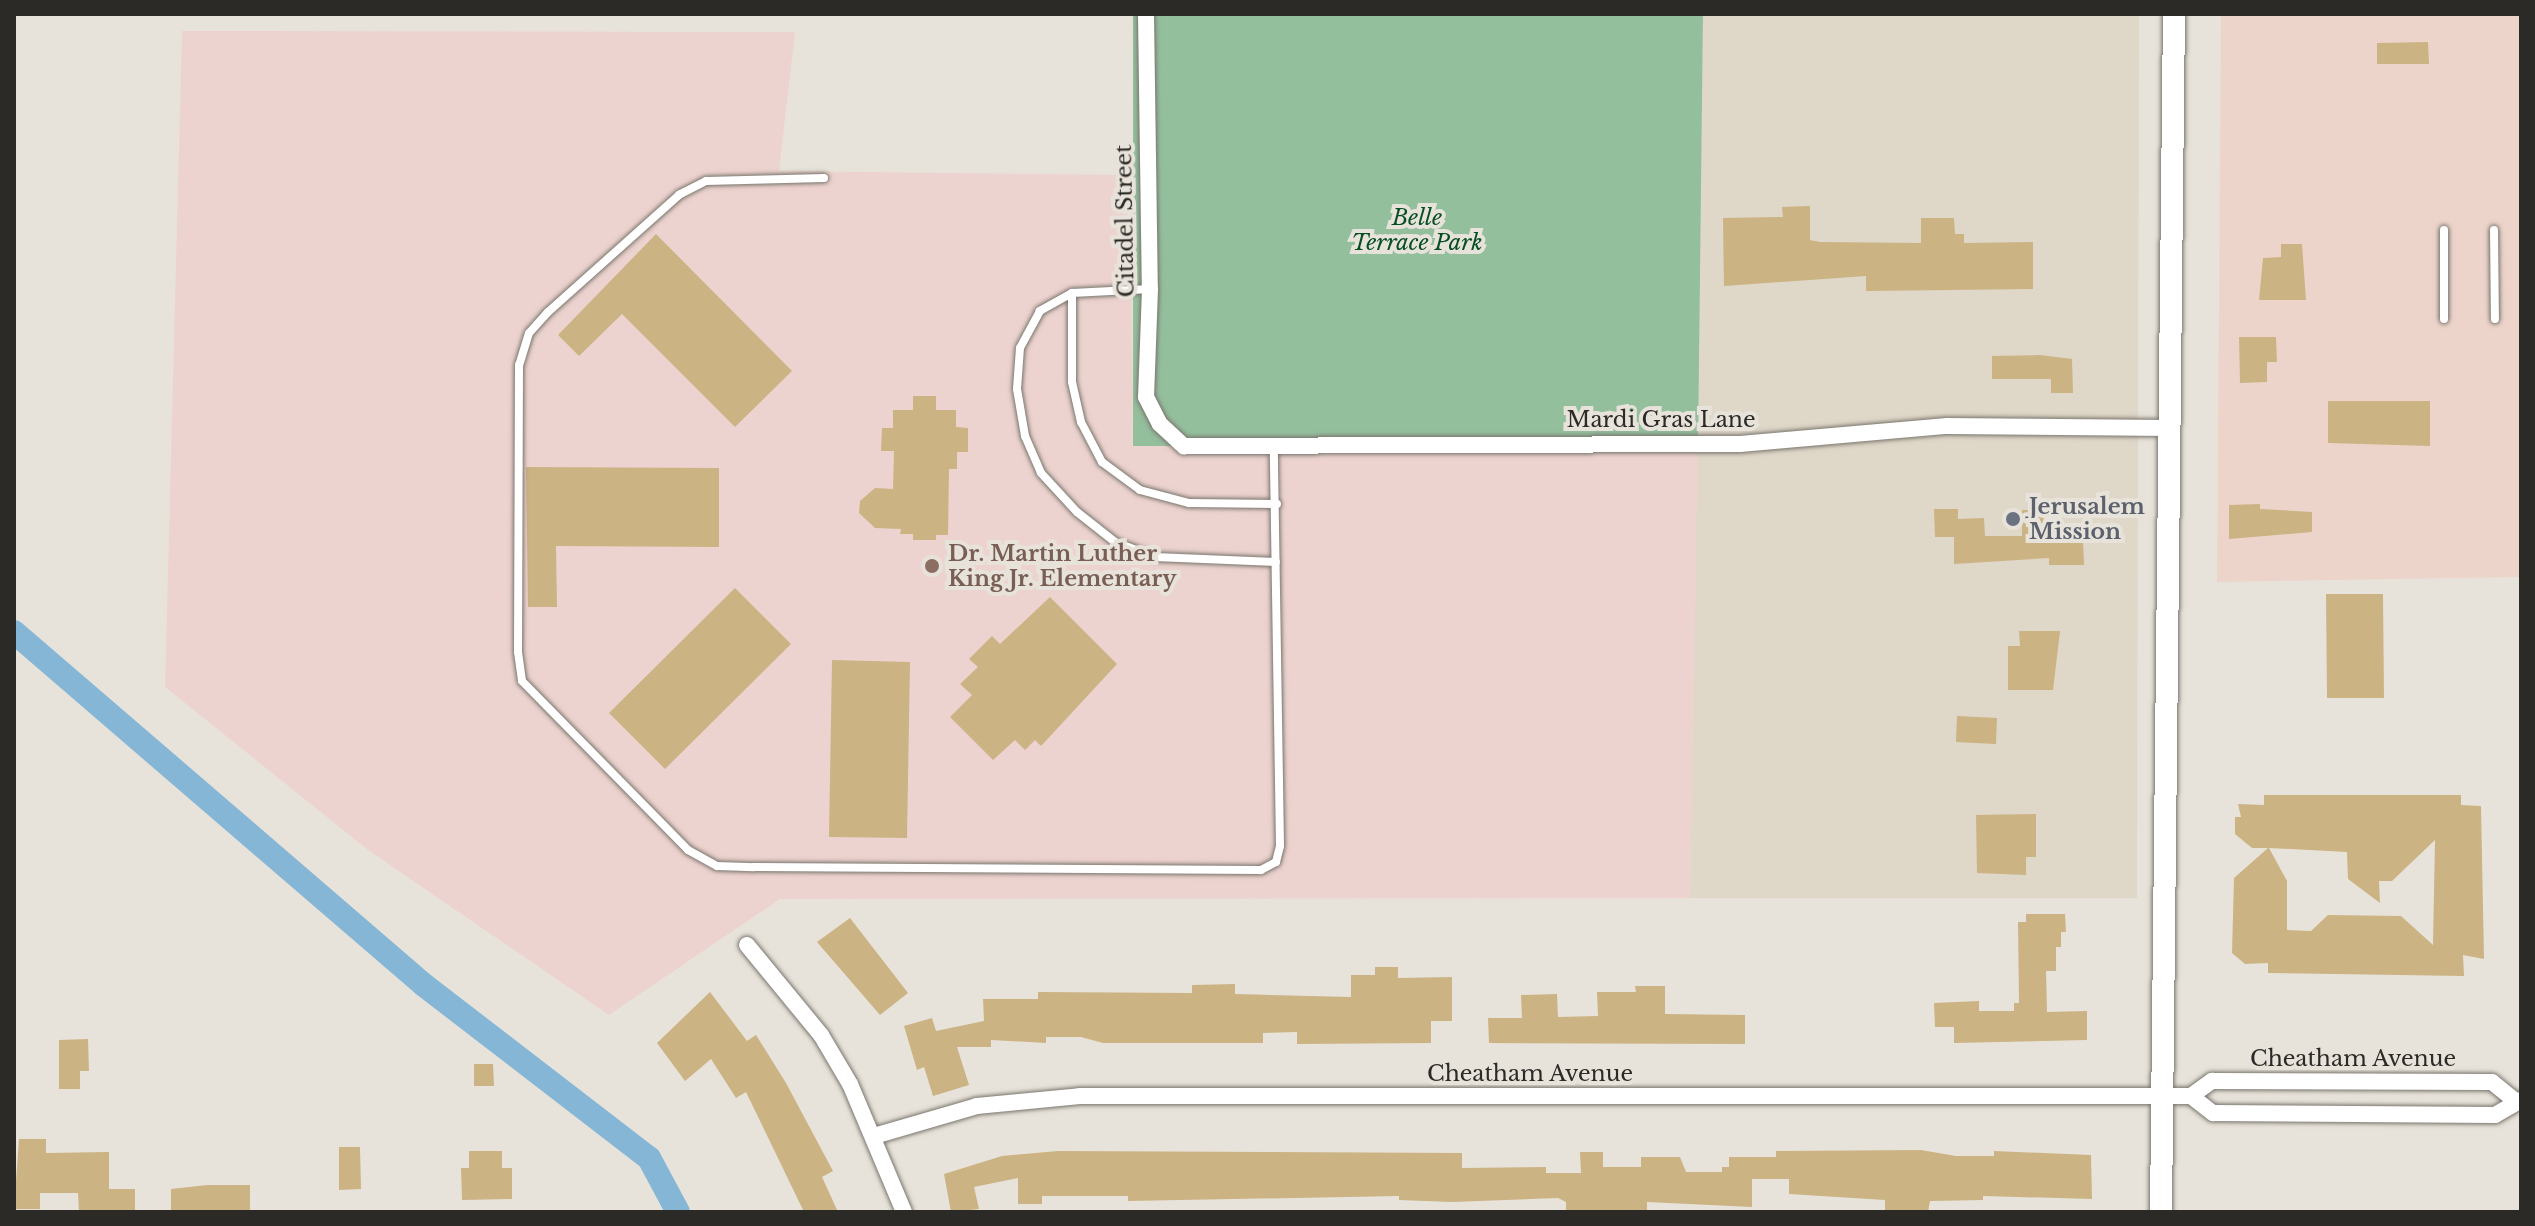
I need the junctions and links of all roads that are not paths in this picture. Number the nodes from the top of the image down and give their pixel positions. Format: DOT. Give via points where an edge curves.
graph roads {
  1 [pos="1146,14"];
  2 [pos="2174,14"];
  3 [pos="824,178"];
  4 [pos="2444,230"];
  5 [pos="2494,230"];
  6 [pos="1150,289"];
  7 [pos="1072,293"];
  8 [pos="2444,319"];
  9 [pos="2495,319"];
  10 [pos="1160,424"];
  11 [pos="2171,428"];
  12 [pos="1274,442"];
  13 [pos="1277,504"];
  14 [pos="1276,562"];
  15 [pos="747,945"];
  16 [pos="2162,1096"];
  17 [pos="2191,1096"];
  18 [pos="2517,1100"];
  19 [pos="874,1136"];
  20 [pos="904,1212"];
  21 [pos="2161,1212"];
  1 -- 6 [label="street, Citadel Street"];
  2 -- 11 [label="street"];
  3 -- 14 [label="lane" via="706,181 679,195 548,312 529,333 519,365 522,681 688,850 717,866 1261,870 1276,862 1280,846"];
  4 -- 8 [label="lane"];
  5 -- 9 [label="lane"];
  6 -- 7 [label="lane"];
  6 -- 10 [label="street, Citadel Street" via="1146,397"];
  7 -- 13 [label="lane" via="1072,382 1081,422 1102,462 1140,490 1189,503"];
  7 -- 14 [label="lane" via="1040,311 1020,348 1017,389 1025,436 1041,473 1115,542 1167,558"];
  10 -- 12 [label="street, Mardi Gras Lane" via="1184,446"];
  11 -- 12 [label="street, Mardi Gras Lane" via="1947,426 1740,444"];
  11 -- 16 [label="street"];
  12 -- 13 [label="lane"];
  13 -- 14 [label="lane"];
  15 -- 19 [label="street" via="821,1035"];
  16 -- 17 [label="street, Cheatham Avenue"];
  16 -- 19 [label="street, Cheatham Avenue" via="1080,1096 977,1106"];
  16 -- 21 [label="street"];
  17 -- 18 [label="street, Cheatham Avenue" via="2213,1113 2495,1115"];
  17 -- 18 [label="street, Cheatham Avenue" via="2212,1081 2492,1082"];
  19 -- 20 [label="street"];
}
